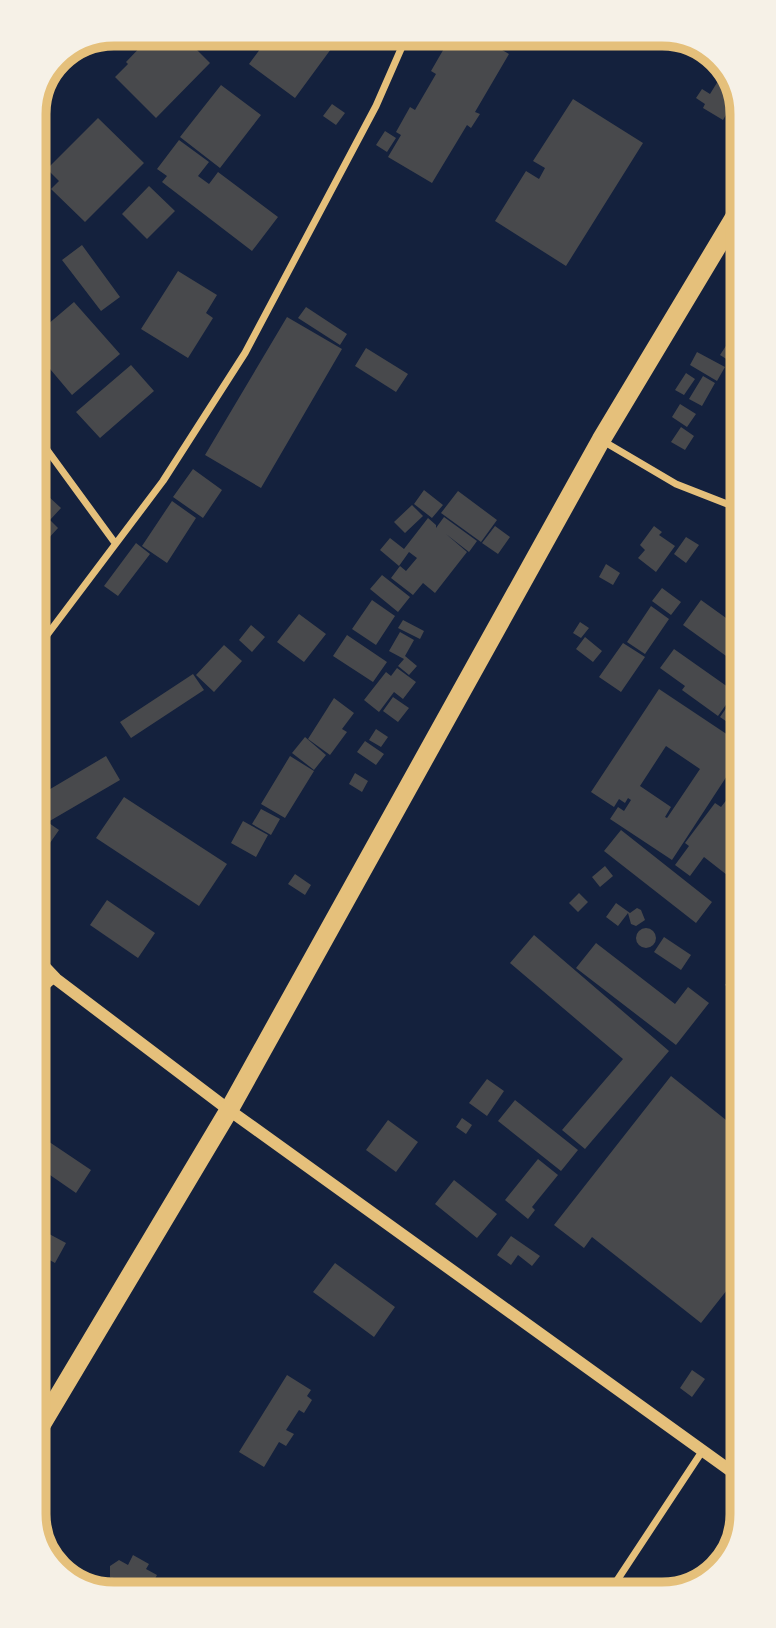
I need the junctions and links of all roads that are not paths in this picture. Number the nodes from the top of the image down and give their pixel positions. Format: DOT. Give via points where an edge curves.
graph roads {
  1 [pos="403,46"];
  2 [pos="730,225"];
  3 [pos="601,440"];
  4 [pos="46,448"];
  5 [pos="730,505"];
  6 [pos="115,543"];
  7 [pos="46,637"];
  8 [pos="45,968"];
  9 [pos="56,979"];
  10 [pos="45,989"];
  11 [pos="229,1110"];
  12 [pos="45,1418"];
  13 [pos="703,1449"];
  14 [pos="730,1469"];
  15 [pos="616,1582"];
  1 -- 6 [label="street" via="376,106 245,353 163,481"];
  2 -- 3 [label="highway"];
  3 -- 5 [label="street" via="676,484"];
  3 -- 11 [label="highway"];
  4 -- 6 [label="street"];
  6 -- 7 [label="street"];
  8 -- 9 [label="street"];
  9 -- 10 [label="lane"];
  9 -- 11 [label="street"];
  11 -- 12 [label="highway"];
  11 -- 13 [label="street"];
  13 -- 14 [label="street"];
  13 -- 15 [label="street"];
}
